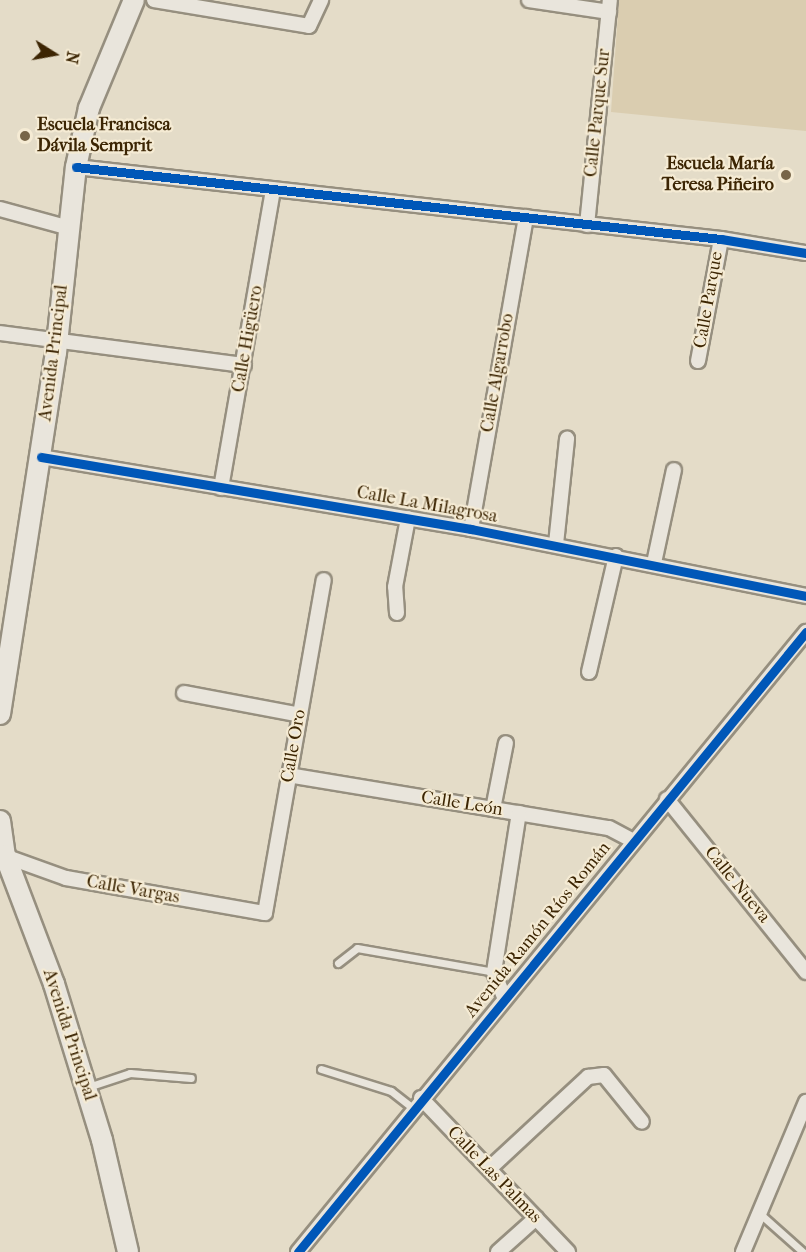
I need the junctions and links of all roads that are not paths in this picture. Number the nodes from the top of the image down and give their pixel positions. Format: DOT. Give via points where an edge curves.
graph roads {
  1 [pos="134,0"];
  2 [pos="154,0"];
  3 [pos="321,0"];
  4 [pos="529,0"];
  5 [pos="609,6"];
  6 [pos="76,167"];
  7 [pos="273,189"];
  8 [pos="0,209"];
  9 [pos="526,217"];
  10 [pos="587,225"];
  11 [pos="70,228"];
  12 [pos="721,239"];
  13 [pos="806,253"];
  14 [pos="0,333"];
  15 [pos="57,339"];
  16 [pos="698,361"];
  17 [pos="244,364"];
  18 [pos="567,439"];
  19 [pos="41,457"];
  20 [pos="674,470"];
  21 [pos="221,488"];
  22 [pos="408,518"];
  23 [pos="471,529"];
  24 [pos="556,544"];
  25 [pos="616,556"];
  26 [pos="654,563"];
  27 [pos="324,580"];
  28 [pos="806,596"];
  29 [pos="397,613"];
  30 [pos="806,632"];
  31 [pos="589,672"];
  32 [pos="184,693"];
  33 [pos="0,714"];
  34 [pos="300,714"];
  35 [pos="506,743"];
  36 [pos="288,775"];
  37 [pos="668,799"];
  38 [pos="493,809"];
  39 [pos="519,813"];
  40 [pos="0,821"];
  41 [pos="633,841"];
  42 [pos="3,855"];
  43 [pos="265,913"];
  44 [pos="338,963"];
  45 [pos="494,972"];
  46 [pos="806,972"];
  47 [pos="504,997"];
  48 [pos="321,1069"];
  49 [pos="190,1078"];
  50 [pos="86,1088"];
  51 [pos="806,1102"];
  52 [pos="417,1103"];
  53 [pos="642,1122"];
  54 [pos="490,1168"];
  55 [pos="759,1213"];
  56 [pos="536,1218"];
  57 [pos="128,1252"];
  58 [pos="298,1252"];
  59 [pos="498,1252"];
  60 [pos="568,1252"];
  61 [pos="743,1252"];
  62 [pos="803,1252"];
  1 -- 6 [label="street, Avenida Principal" via="88,108"];
  2 -- 3 [label="street" via="309,26"];
  4 -- 5 [label="street"];
  5 -- 10 [label="street, Calle Parque Sur"];
  6 -- 7 [label="street"];
  6 -- 11 [label="street, Avenida Principal"];
  7 -- 9 [label="street"];
  7 -- 17 [label="street, Calle Higüero"];
  8 -- 11 [label="street"];
  9 -- 10 [label="street"];
  9 -- 23 [label="street, Calle Algarrobo"];
  10 -- 12 [label="street"];
  11 -- 15 [label="street, Avenida Principal"];
  12 -- 13 [label="street"];
  12 -- 16 [label="street, Calle Parque"];
  14 -- 15 [label="street"];
  15 -- 17 [label="street"];
  15 -- 19 [label="street, Avenida Principal"];
  17 -- 21 [label="street, Calle Higüero"];
  18 -- 24 [label="street"];
  19 -- 21 [label="street, Calle La Milagrosa"];
  19 -- 33 [label="street, Avenida Principal"];
  20 -- 26 [label="street"];
  21 -- 22 [label="street, Calle La Milagrosa"];
  22 -- 23 [label="street, Calle La Milagrosa"];
  22 -- 29 [label="street" via="396,587"];
  23 -- 24 [label="street, Calle La Milagrosa"];
  24 -- 25 [label="street, Calle La Milagrosa"];
  25 -- 26 [label="street, Calle La Milagrosa"];
  25 -- 31 [label="street"];
  26 -- 28 [label="street, Calle La Milagrosa"];
  27 -- 34 [label="street, Calle Oro"];
  30 -- 37 [label="street, Avenida Ramón Ríos Román"];
  32 -- 34 [label="street"];
  34 -- 36 [label="street, Calle Oro"];
  35 -- 38 [label="street"];
  36 -- 38 [label="street, Calle León"];
  36 -- 43 [label="street, Calle Oro"];
  37 -- 41 [label="street, Avenida Ramón Ríos Román"];
  37 -- 46 [label="street, Calle Nueva"];
  38 -- 39 [label="street, Calle León"];
  39 -- 41 [label="street, Calle León" via="609,828"];
  39 -- 45 [label="street"];
  40 -- 42 [label="street, Avenida Principal"];
  41 -- 47 [label="street, Avenida Ramón Ríos Román"];
  42 -- 43 [label="street, Calle Vargas" via="66,878"];
  42 -- 50 [label="street, Avenida Principal"];
  44 -- 45 [label="lane" via="357,948"];
  45 -- 47 [label="street"];
  47 -- 52 [label="street, Avenida Ramón Ríos Román"];
  48 -- 52 [label="lane"];
  49 -- 50 [label="lane" via="130,1073"];
  50 -- 57 [label="street, Avenida Principal"];
  51 -- 55 [label="street"];
  52 -- 54 [label="street, Calle Las Palmas"];
  52 -- 58 [label="street, Avenida Ramón Ríos Román"];
  53 -- 54 [label="street" via="603,1075 588,1077"];
  54 -- 56 [label="street, Calle Las Palmas"];
  55 -- 61 [label="street"];
  55 -- 62 [label="lane"];
  56 -- 59 [label="street"];
  56 -- 60 [label="street, Calle Las Palmas"];
}
